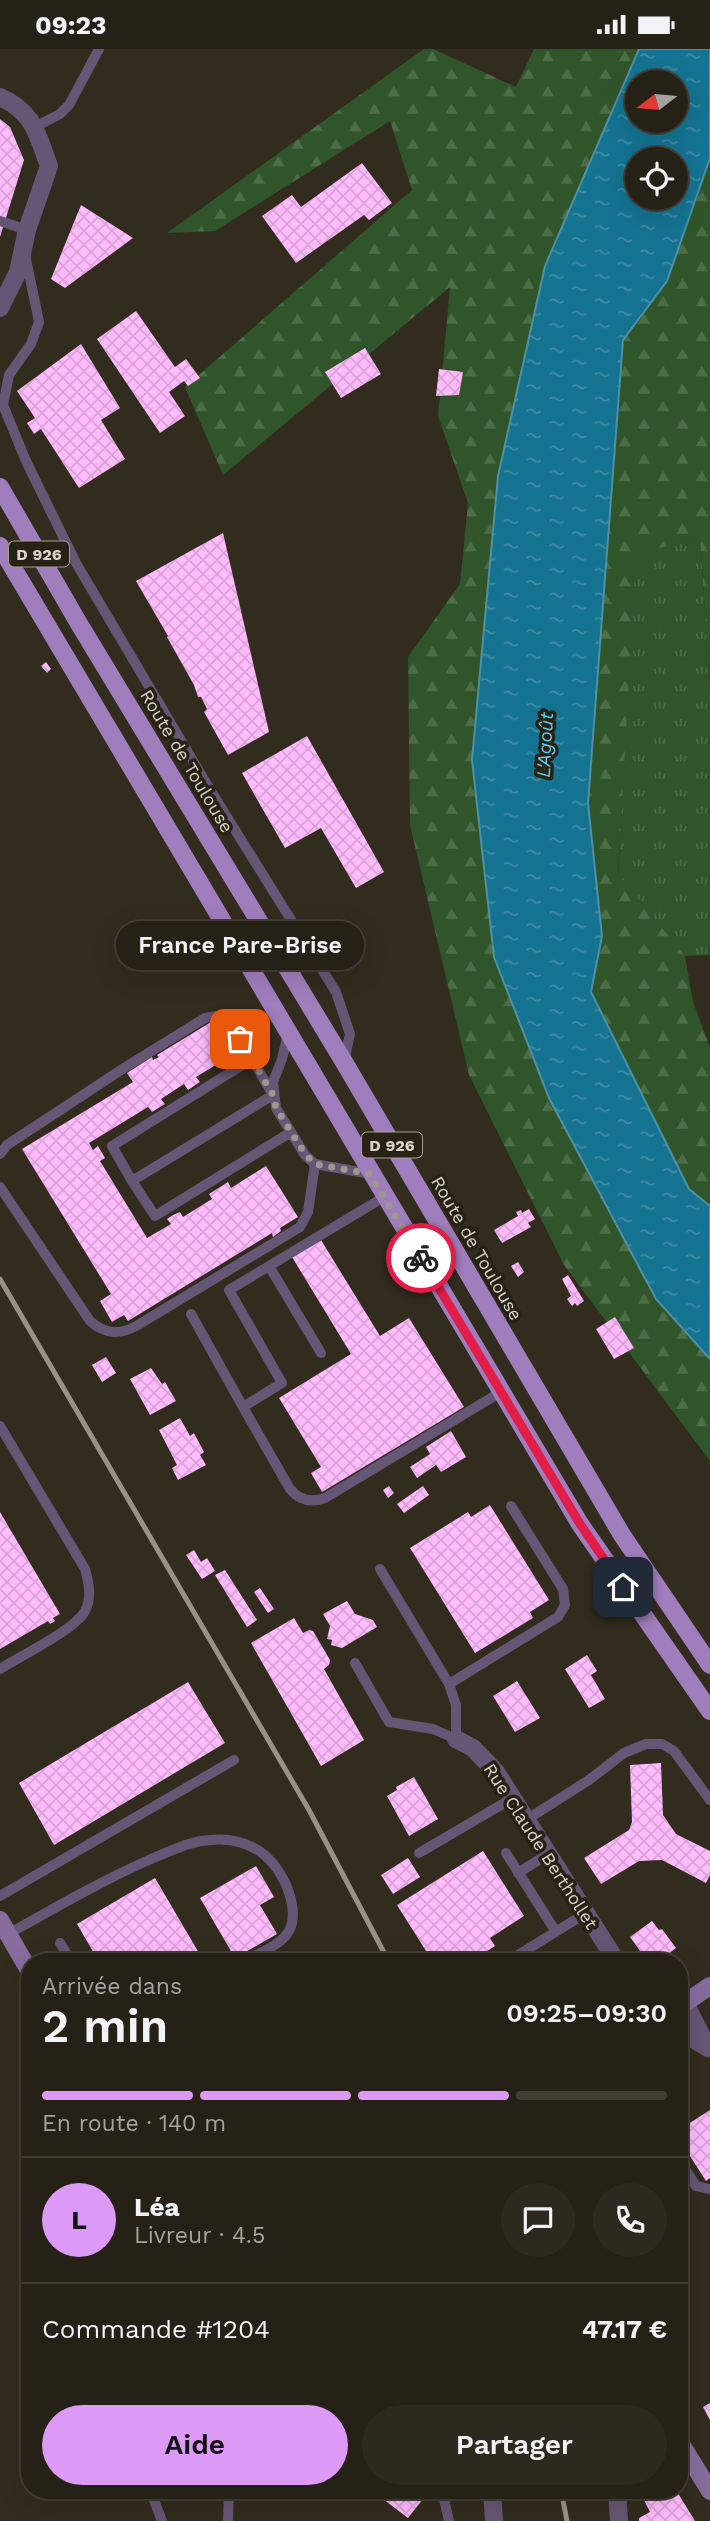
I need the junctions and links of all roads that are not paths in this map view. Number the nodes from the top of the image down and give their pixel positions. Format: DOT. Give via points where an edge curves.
graph roads {
  1 [pos="99,49"];
  2 [pos="0,97"];
  3 [pos="35,127"];
  4 [pos="0,221"];
  5 [pos="25,238"];
  6 [pos="0,275"];
  7 [pos="0,308"];
  8 [pos="0,487"];
  9 [pos="0,545"];
  10 [pos="288,1034"];
  11 [pos="252,1059"];
  12 [pos="344,1062"];
  13 [pos="273,1095"];
  14 [pos="291,1132"];
  15 [pos="0,1154"];
  16 [pos="315,1164"];
  17 [pos="370,1174"];
  18 [pos="132,1181"];
  19 [pos="0,1187"];
  20 [pos="384,1197"];
  21 [pos="269,1266"];
  22 [pos="191,1314"];
  23 [pos="321,1353"];
  24 [pos="501,1392"];
  25 [pos="243,1407"];
  26 [pos="0,1426"];
  27 [pos="512,1506"];
  28 [pos="380,1569"];
  29 [pos="355,1663"];
  30 [pos="710,1665"];
  31 [pos="0,1669"];
  32 [pos="449,1684"];
  33 [pos="710,1711"];
  34 [pos="456,1739"];
  35 [pos="234,1760"];
  36 [pos="513,1798"];
  37 [pos="710,1800"];
  38 [pos="526,1820"];
  39 [pos="419,1853"];
  40 [pos="506,1853"];
  41 [pos="548,1854"];
  42 [pos="518,1873"];
  43 [pos="0,1896"];
  44 [pos="586,1913"];
  45 [pos="4,1927"];
  46 [pos="555,1932"];
  47 [pos="60,1943"];
  48 [pos="66,1953"];
  49 [pos="258,1953"];
  50 [pos="521,1953"];
  51 [pos="611,1953"];
  52 [pos="21,1956"];
  53 [pos="710,1986"];
  54 [pos="688,2001"];
  55 [pos="688,2015"];
  56 [pos="688,2036"];
  57 [pos="709,2050"];
  58 [pos="688,2173"];
  59 [pos="710,2189"];
  60 [pos="688,2456"];
  61 [pos="710,2491"];
  62 [pos="153,2499"];
  63 [pos="229,2499"];
  64 [pos="444,2499"];
  65 [pos="493,2499"];
  66 [pos="618,2499"];
  67 [pos="162,2521"];
  68 [pos="228,2521"];
  69 [pos="449,2521"];
  70 [pos="494,2521"];
  71 [pos="619,2521"];
  1 -- 3 [label="lane" via="69,105"];
  2 -- 3 [label="street" via="16,104"];
  3 -- 5 [label="street" via="49,166"];
  4 -- 5 [label="lane"];
  5 -- 6 [label="street"];
  5 -- 7 [label="street" via="18,272"];
  5 -- 12 [label="lane" via="39,322 31,344 9,375 3,405 76,563 336,992 350,1034"];
  8 -- 12 [label="main road, Route de Toulouse / D 926"];
  9 -- 10 [label="main road, D 926"];
  10 -- 13 [label="lane" via="275,1072"];
  10 -- 17 [label="main road, D 926"];
  11 -- 13 [label="lane"];
  11 -- 15 [label="lane" via="228,1019 205,1018 7,1145"];
  11 -- 18 [label="lane" via="112,1146"];
  12 -- 30 [label="main road, Route de Toulouse / D 926" via="622,1535"];
  13 -- 14 [label="lane"];
  13 -- 18 [label="lane"];
  14 -- 16 [label="lane"];
  14 -- 18 [label="lane" via="155,1216"];
  16 -- 17 [label="lane"];
  16 -- 19 [label="lane" via="308,1212 300,1227 118,1333 99,1330 90,1321"];
  17 -- 20 [label="main road, D 926"];
  20 -- 21 [label="lane"];
  20 -- 24 [label="main road, D 926"];
  21 -- 23 [label="lane"];
  21 -- 25 [label="lane" via="229,1290 282,1383"];
  22 -- 25 [label="lane"];
  24 -- 25 [label="lane" via="313,1501 290,1489"];
  24 -- 33 [label="main road, D 926" via="580,1524"];
  26 -- 31 [label="lane" via="85,1569 89,1599 85,1613 74,1624"];
  27 -- 32 [label="lane" via="563,1589 565,1605 558,1617"];
  28 -- 32 [label="lane"];
  29 -- 34 [label="lane" via="389,1722 433,1729"];
  32 -- 34 [label="lane" via="456,1705"];
  34 -- 36 [label="street, Rue Claude Berthollet" via="481,1755"];
  35 -- 43 [label="lane"];
  36 -- 38 [label="street, Rue Claude Berthollet"];
  36 -- 39 [label="lane"];
  37 -- 38 [label="lane" via="674,1751 662,1744 646,1744 624,1753"];
  38 -- 41 [label="street, Rue Claude Berthollet"];
  40 -- 42 [label="lane"];
  41 -- 42 [label="lane"];
  41 -- 44 [label="street, Rue Claude Berthollet"];
  42 -- 46 [label="lane"];
  44 -- 46 [label="lane"];
  44 -- 51 [label="street, Rue Claude Berthollet"];
  45 -- 49 [label="lane" via="169,1851 201,1841 232,1840 271,1859 291,1896 290,1930"];
  45 -- 52 [label="main road"];
  46 -- 50 [label="lane"];
  47 -- 48 [label="lane"];
  53 -- 54 [label="main road"];
  55 -- 57 [label="street"];
  56 -- 57 [label="street"];
  58 -- 59 [label="lane" via="696,2186"];
  60 -- 61 [label="main road"];
  62 -- 67 [label="lane"];
  63 -- 68 [label="lane"];
  64 -- 69 [label="lane"];
  65 -- 70 [label="street"];
  66 -- 71 [label="street"];
}
